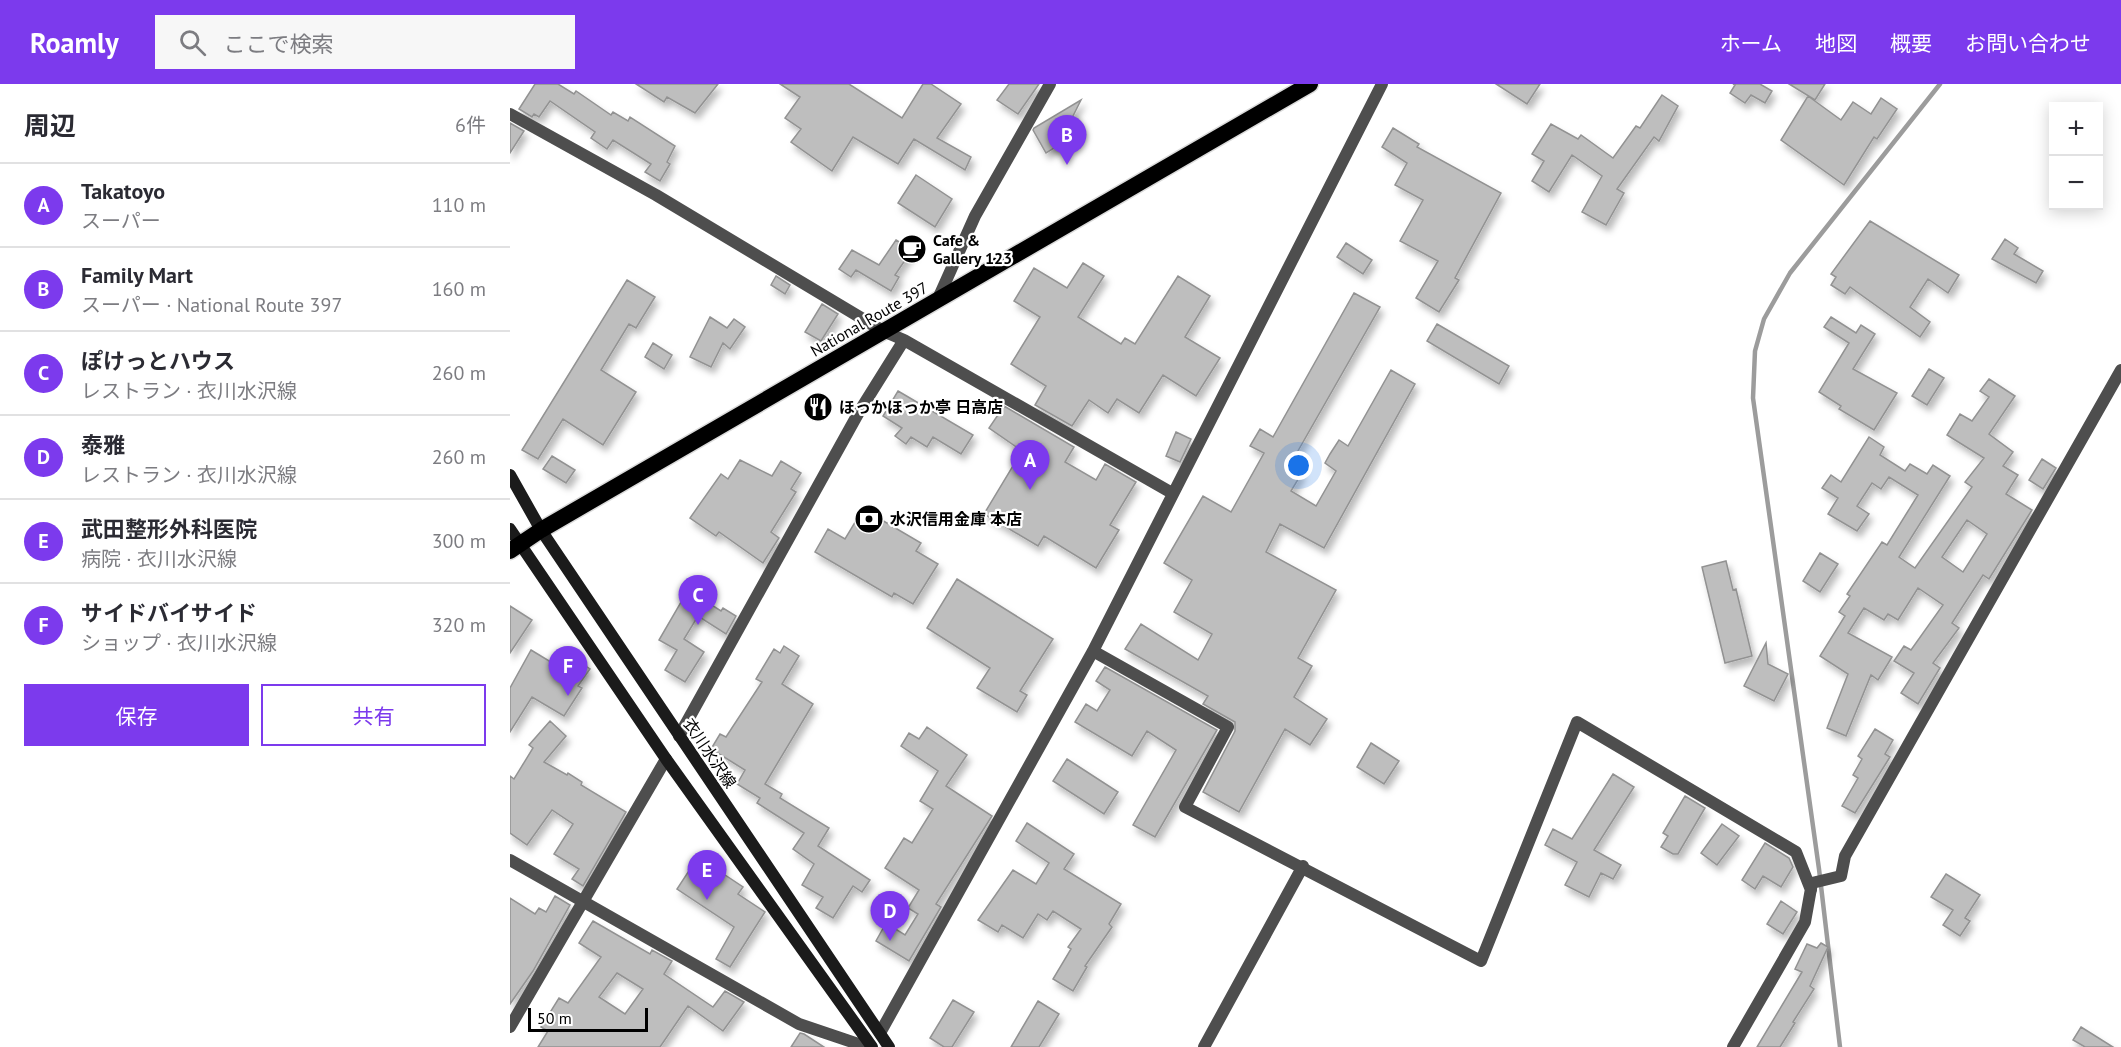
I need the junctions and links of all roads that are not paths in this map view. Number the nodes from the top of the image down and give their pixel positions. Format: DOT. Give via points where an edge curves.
graph roads {
  1 [pos="1050,84"];
  2 [pos="1310,84"];
  3 [pos="1382,84"];
  4 [pos="510,114"];
  5 [pos="937,301"];
  6 [pos="883,331"];
  7 [pos="904,340"];
  8 [pos="2121,370"];
  9 [pos="510,475"];
  10 [pos="1172,493"];
  11 [pos="510,529"];
  12 [pos="541,530"];
  13 [pos="515,549"];
  14 [pos="1093,651"];
  15 [pos="679,736"];
  16 [pos="666,759"];
  17 [pos="510,860"];
  18 [pos="1302,866"];
  19 [pos="1812,886"];
  20 [pos="581,902"];
  21 [pos="510,1027"];
  22 [pos="880,1033"];
  23 [pos="867,1047"];
  24 [pos="872,1047"];
  25 [pos="889,1047"];
  26 [pos="1204,1047"];
  27 [pos="1733,1047"];
  1 -- 5 [label="street" via="975,216"];
  2 -- 5 [label="highway, National Route 397"];
  3 -- 10 [label="street"];
  4 -- 6 [label="street" via="656,195"];
  5 -- 6 [label="highway, National Route 397"];
  6 -- 7 [label="street"];
  6 -- 12 [label="highway, National Route 397"];
  7 -- 10 [label="street"];
  7 -- 15 [label="street" via="859,412"];
  8 -- 19 [label="street" via="1845,856 1841,876"];
  9 -- 12 [label="main road, 衣川水沢線"];
  10 -- 14 [label="street"];
  11 -- 13 [label="main road"];
  12 -- 13 [label="highway, National Route 397"];
  12 -- 15 [label="main road, 衣川水沢線"];
  13 -- 16 [label="main road"];
  14 -- 18 [label="street" via="1228,727 1185,807"];
  14 -- 22 [label="street"];
  15 -- 22 [label="main road, 衣川水沢線"];
  16 -- 20 [label="street"];
  16 -- 24 [label="main road"];
  17 -- 20 [label="street"];
  18 -- 19 [label="street" via="1481,961 1577,722 1796,852"];
  18 -- 26 [label="street"];
  19 -- 27 [label="street" via="1804,922"];
  20 -- 21 [label="street"];
  20 -- 23 [label="street" via="799,1024"];
  22 -- 25 [label="main road, 衣川水沢線"];
}
